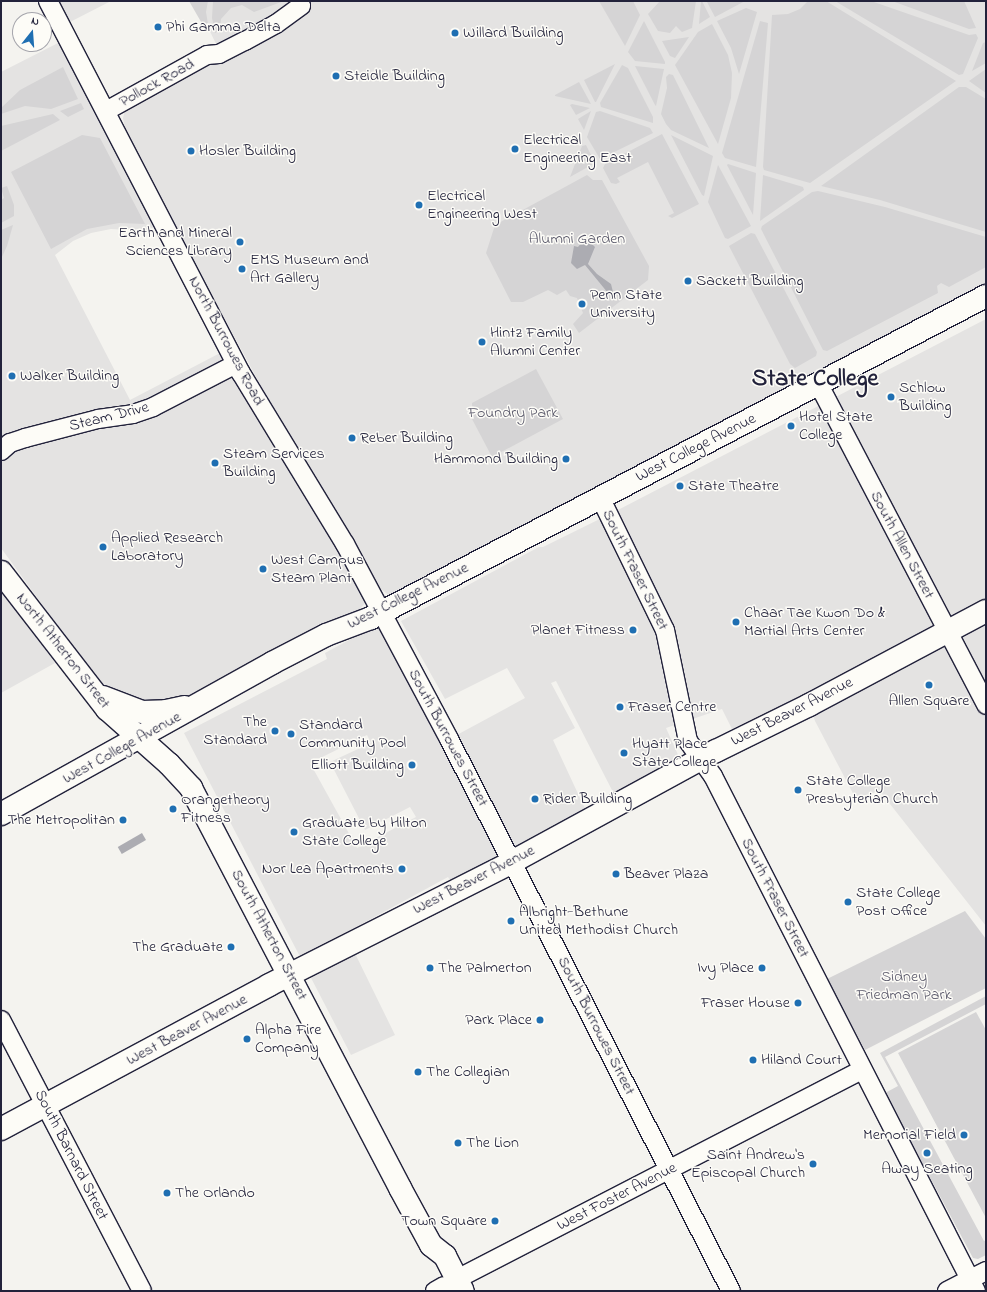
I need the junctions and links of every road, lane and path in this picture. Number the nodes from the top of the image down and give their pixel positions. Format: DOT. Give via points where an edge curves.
graph roads {
  1 [pos="48,1"];
  2 [pos="305,3"];
  3 [pos="106,111"];
  4 [pos="986,296"];
  5 [pos="236,364"];
  6 [pos="819,386"];
  7 [pos="1,451"];
  8 [pos="600,497"];
  9 [pos="1,572"];
  10 [pos="986,611"];
  11 [pos="382,612"];
  12 [pos="947,631"];
  13 [pos="90,689"];
  14 [pos="206,702"];
  15 [pos="986,705"];
  16 [pos="134,733"];
  17 [pos="701,759"];
  18 [pos="1,814"];
  19 [pos="512,862"];
  20 [pos="290,975"];
  21 [pos="1,1020"];
  22 [pos="862,1070"];
  23 [pos="45,1106"];
  24 [pos="1,1129"];
  25 [pos="669,1170"];
  26 [pos="986,1271"];
  27 [pos="973,1285"];
  28 [pos="449,1288"];
  29 [pos="142,1291"];
  30 [pos="731,1291"];
  31 [pos="947,1291"];
  1 -- 3 [label="street, North Burrowes Road"];
  2 -- 3 [label="street, Pollock Road" via="276,24 245,41 219,54 207,55"];
  3 -- 5 [label="street, North Burrowes Road"];
  4 -- 6 [label="main road, West College Avenue"];
  5 -- 7 [label="street, Steam Drive" via="153,407 133,414 98,419 21,439 10,443"];
  5 -- 11 [label="street, North Burrowes Road" via="345,544"];
  6 -- 8 [label="main road, West College Avenue"];
  6 -- 12 [label="street, South Allen Street"];
  8 -- 11 [label="main road, West College Avenue"];
  8 -- 17 [label="street, South Fraser Street" via="665,630 686,735"];
  9 -- 13 [label="main road, North Atherton Street"];
  10 -- 12 [label="main road, West Beaver Avenue"];
  11 -- 14 [label="main road, West College Avenue" via="326,635"];
  11 -- 19 [label="street, South Burrowes Street"];
  12 -- 15 [label="street, South Allen Street"];
  12 -- 17 [label="main road, West Beaver Avenue"];
  13 -- 14 [label="main road" via="111,701 142,712 174,710"];
  13 -- 16 [label="main road, North Atherton Street"];
  14 -- 16 [label="main road, West College Avenue"];
  16 -- 18 [label="main road, West College Avenue"];
  16 -- 20 [label="main road, South Atherton Street" via="176,772 194,793"];
  17 -- 19 [label="main road, West Beaver Avenue"];
  17 -- 22 [label="street, South Fraser Street" via="713,776"];
  19 -- 20 [label="main road, West Beaver Avenue"];
  19 -- 25 [label="street, South Burrowes Street"];
  20 -- 23 [label="main road, West Beaver Avenue"];
  20 -- 28 [label="main road, South Atherton Street" via="432,1245 445,1256"];
  21 -- 23 [label="street, South Barnard Street"];
  22 -- 25 [label="street, West Foster Avenue"];
  22 -- 27 [label="street, South Fraser Street"];
  23 -- 24 [label="main road, West Beaver Avenue"];
  23 -- 29 [label="street, South Barnard Street"];
  25 -- 28 [label="street, West Foster Avenue"];
  25 -- 30 [label="street, South Burrowes Street"];
  26 -- 27 [label="street"];
  27 -- 31 [label="street"];
}
